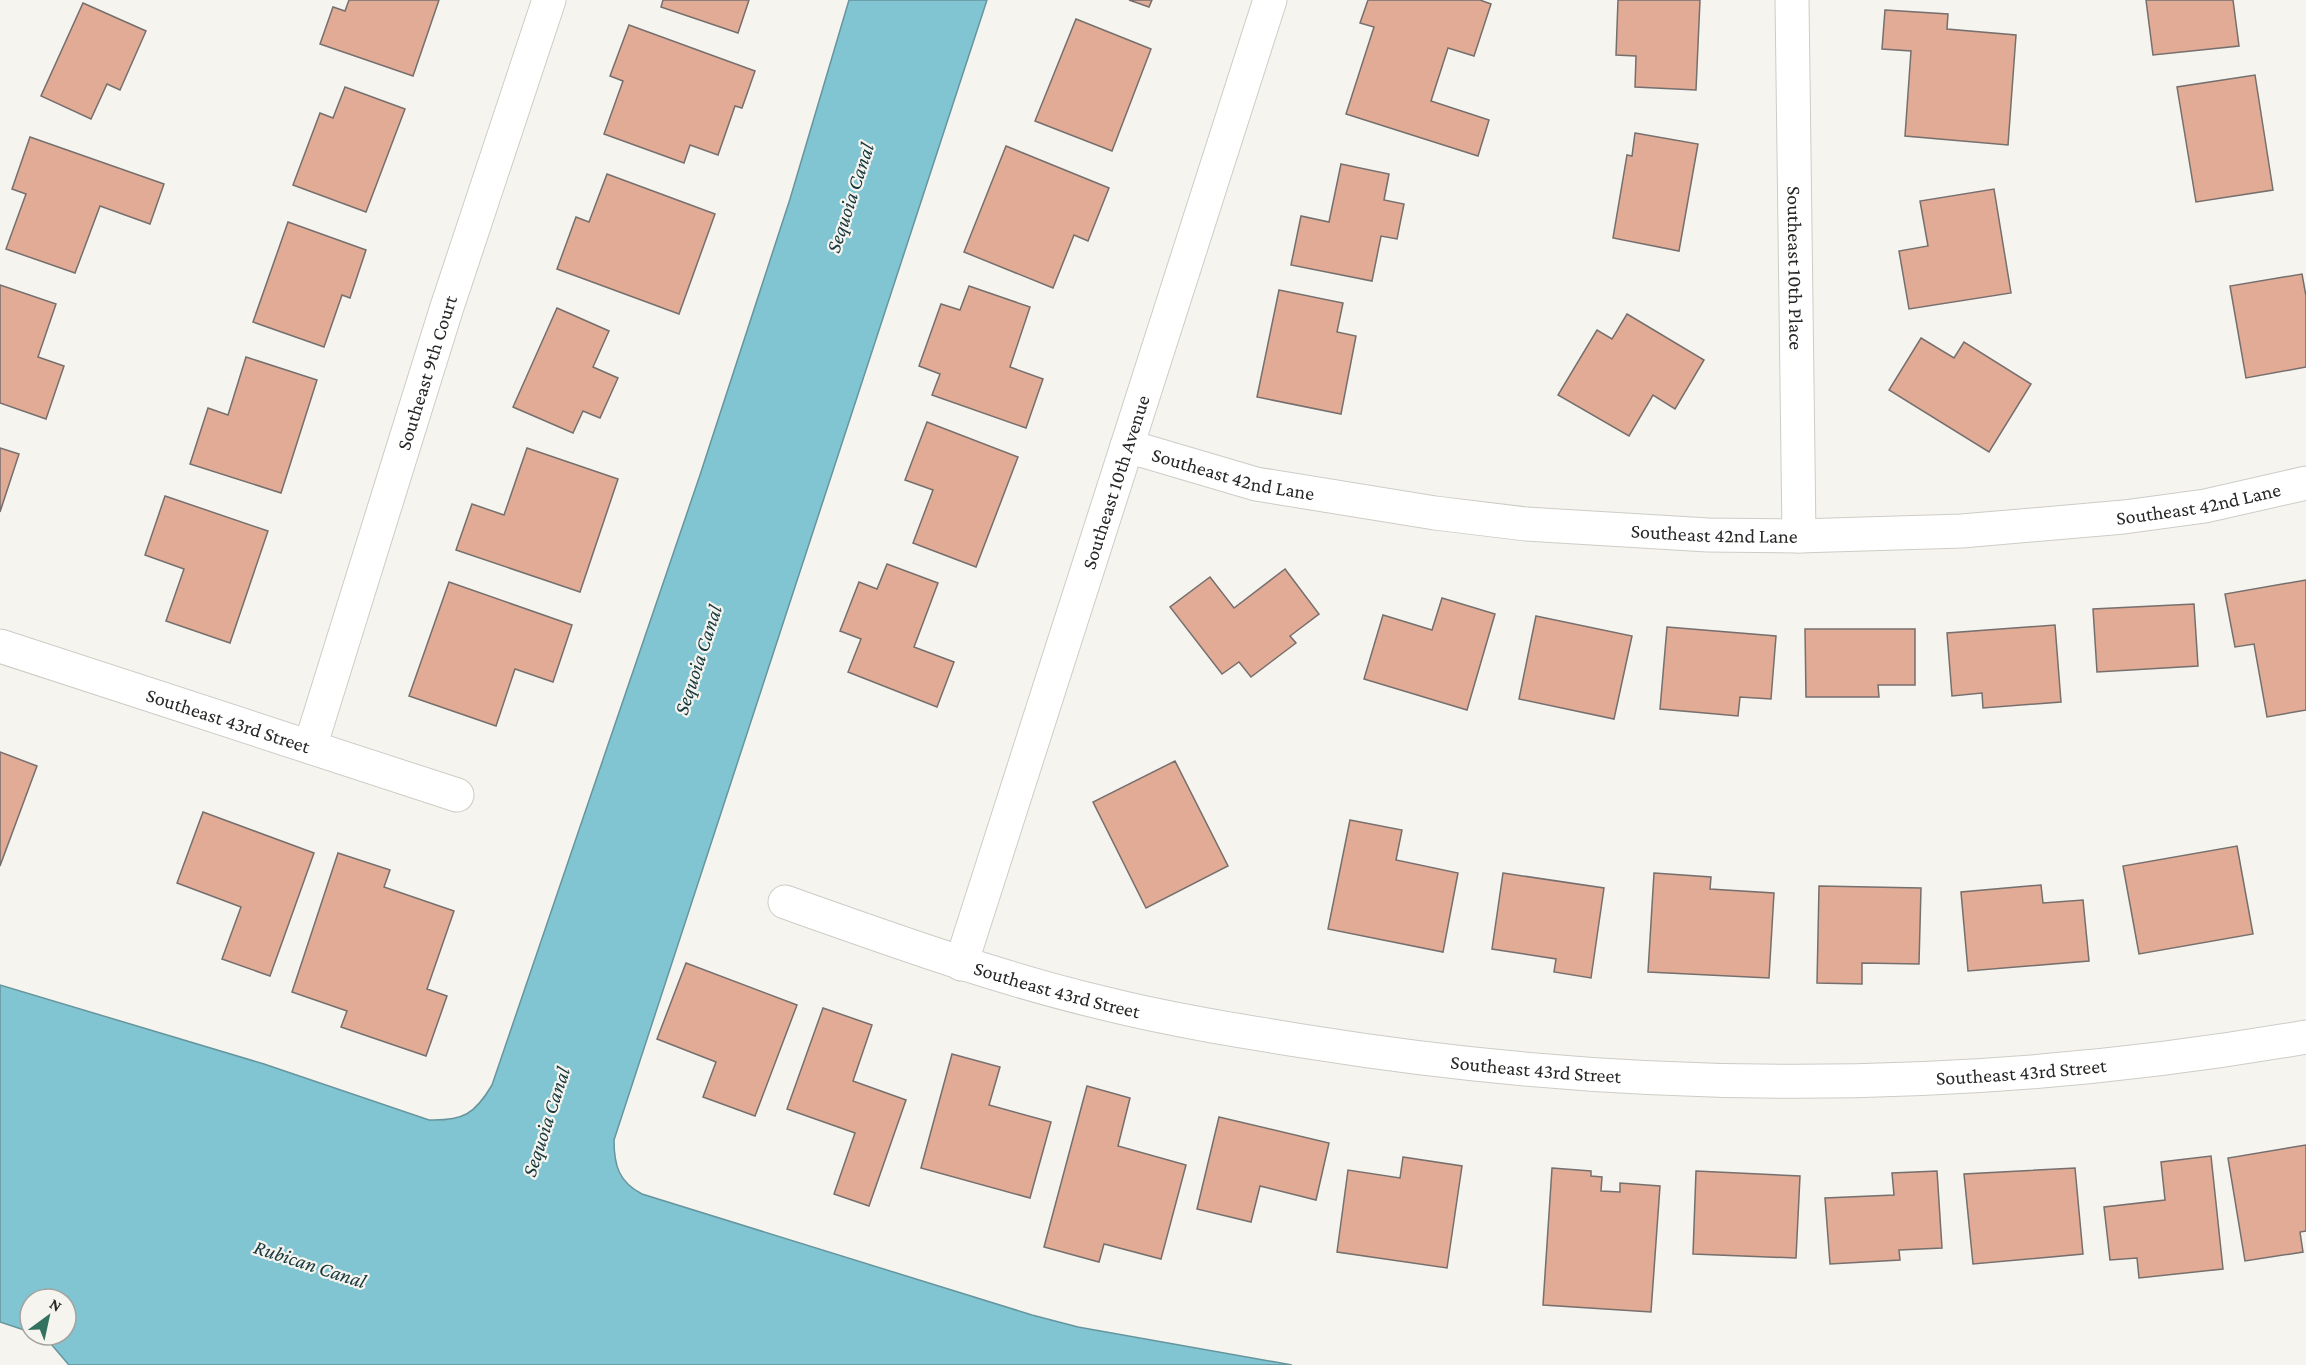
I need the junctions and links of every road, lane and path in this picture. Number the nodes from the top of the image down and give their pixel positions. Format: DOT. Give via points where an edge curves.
graph roads {
  1 [pos="549,0"];
  2 [pos="1270,0"];
  3 [pos="1792,0"];
  4 [pos="1127,446"];
  5 [pos="2306,483"];
  6 [pos="1799,536"];
  7 [pos="0,646"];
  8 [pos="310,747"];
  9 [pos="458,795"];
  10 [pos="785,902"];
  11 [pos="962,964"];
  12 [pos="2306,1037"];
  1 -- 8 [label="street, Southeast 9th Court" via="443,321"];
  2 -- 4 [label="street, Southeast 10th Avenue"];
  3 -- 6 [label="street, Southeast 10th Place"];
  4 -- 6 [label="street, Southeast 42nd Lane" via="1256,484 1436,513 1549,525 1708,535"];
  4 -- 11 [label="street, Southeast 10th Avenue"];
  5 -- 6 [label="street, Southeast 42nd Lane" via="2205,506 2124,517 1962,531"];
  7 -- 8 [label="street, Southeast 43rd Street"];
  8 -- 9 [label="street, Southeast 43rd Street"];
  10 -- 11 [label="street, Southeast 43rd Street"];
  11 -- 12 [label="street, Southeast 43rd Street" via="1102,1003 1198,1024 1398,1056 1607,1077 1782,1082 1922,1079 2131,1063"];
}
